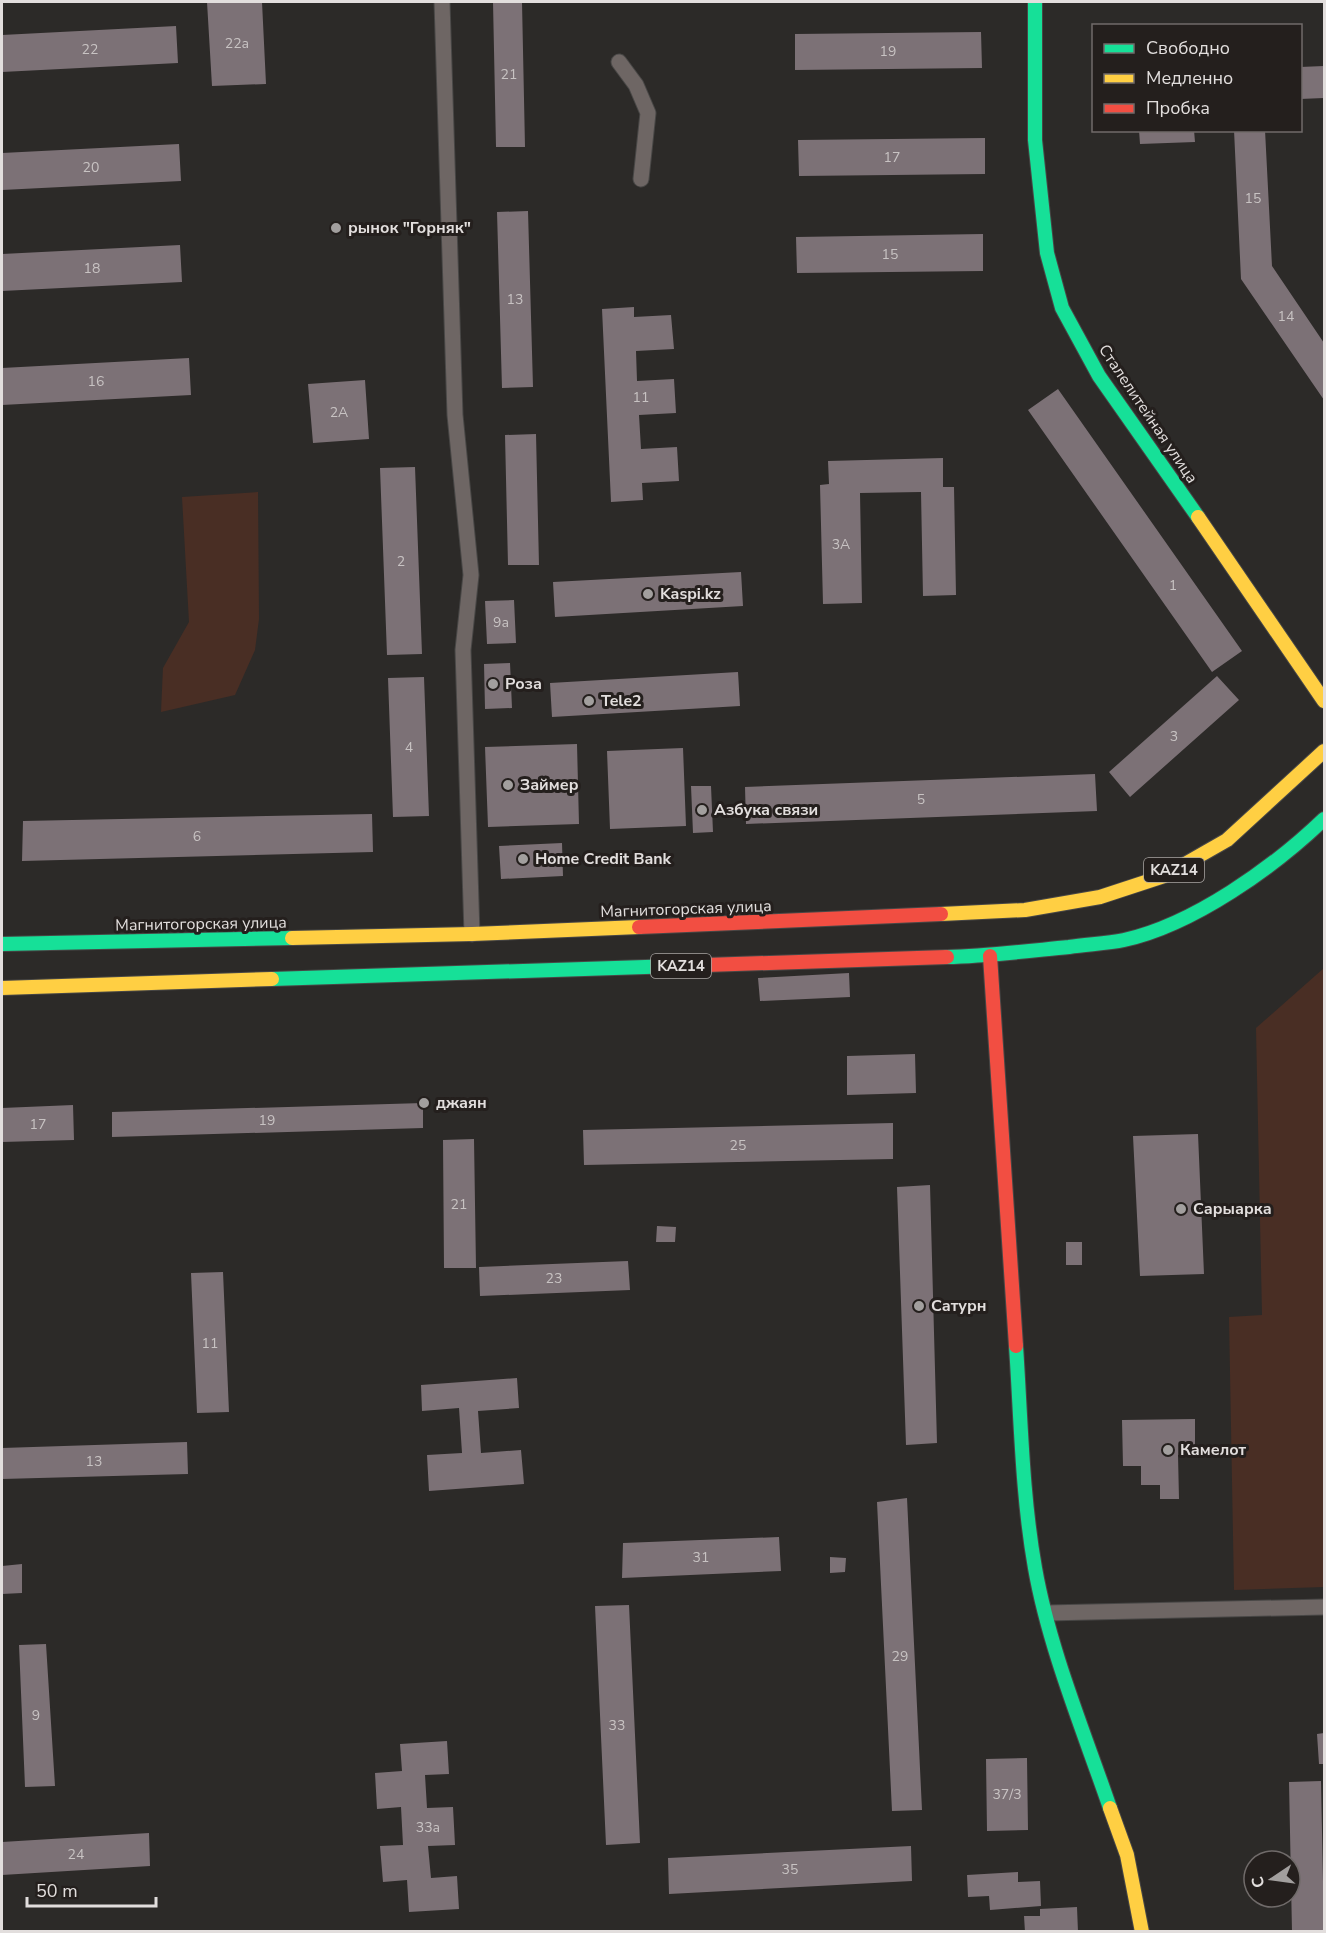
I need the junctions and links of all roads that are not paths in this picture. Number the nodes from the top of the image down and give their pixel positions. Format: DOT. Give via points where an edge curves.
graph roads {
  1 [pos="442,2"];
  2 [pos="1035,2"];
  3 [pos="619,62"];
  4 [pos="641,179"];
  5 [pos="1324,701"];
  6 [pos="1324,751"];
  7 [pos="1324,819"];
  8 [pos="472,934"];
  9 [pos="2,944"];
  10 [pos="990,956"];
  11 [pos="2,988"];
  12 [pos="1324,1607"];
  13 [pos="1047,1613"];
  14 [pos="1142,1932"];
  1 -- 8 [label="street" via="455,416 471,575 463,650"];
  2 -- 5 [label="main road, Сталелитейная улица" via="1035,140 1047,253 1062,308 1099,376"];
  3 -- 4 [label="street" via="636,85 648,113"];
  6 -- 8 [label="main road, Магнитогорская улица / KAZ14" via="1227,840 1164,876 1100,897 997,912"];
  7 -- 10 [label="main road, KAZ14" via="1298,844 1230,891 1174,923 1124,940"];
  8 -- 9 [label="main road, Магнитогорская улица / KAZ14"];
  10 -- 11 [label="main road, KAZ14"];
  10 -- 13 [label="main road" via="1026,1484 1035,1569"];
  12 -- 13 [label="street"];
  13 -- 14 [label="main road" via="1061,1667 1127,1855"];
}
